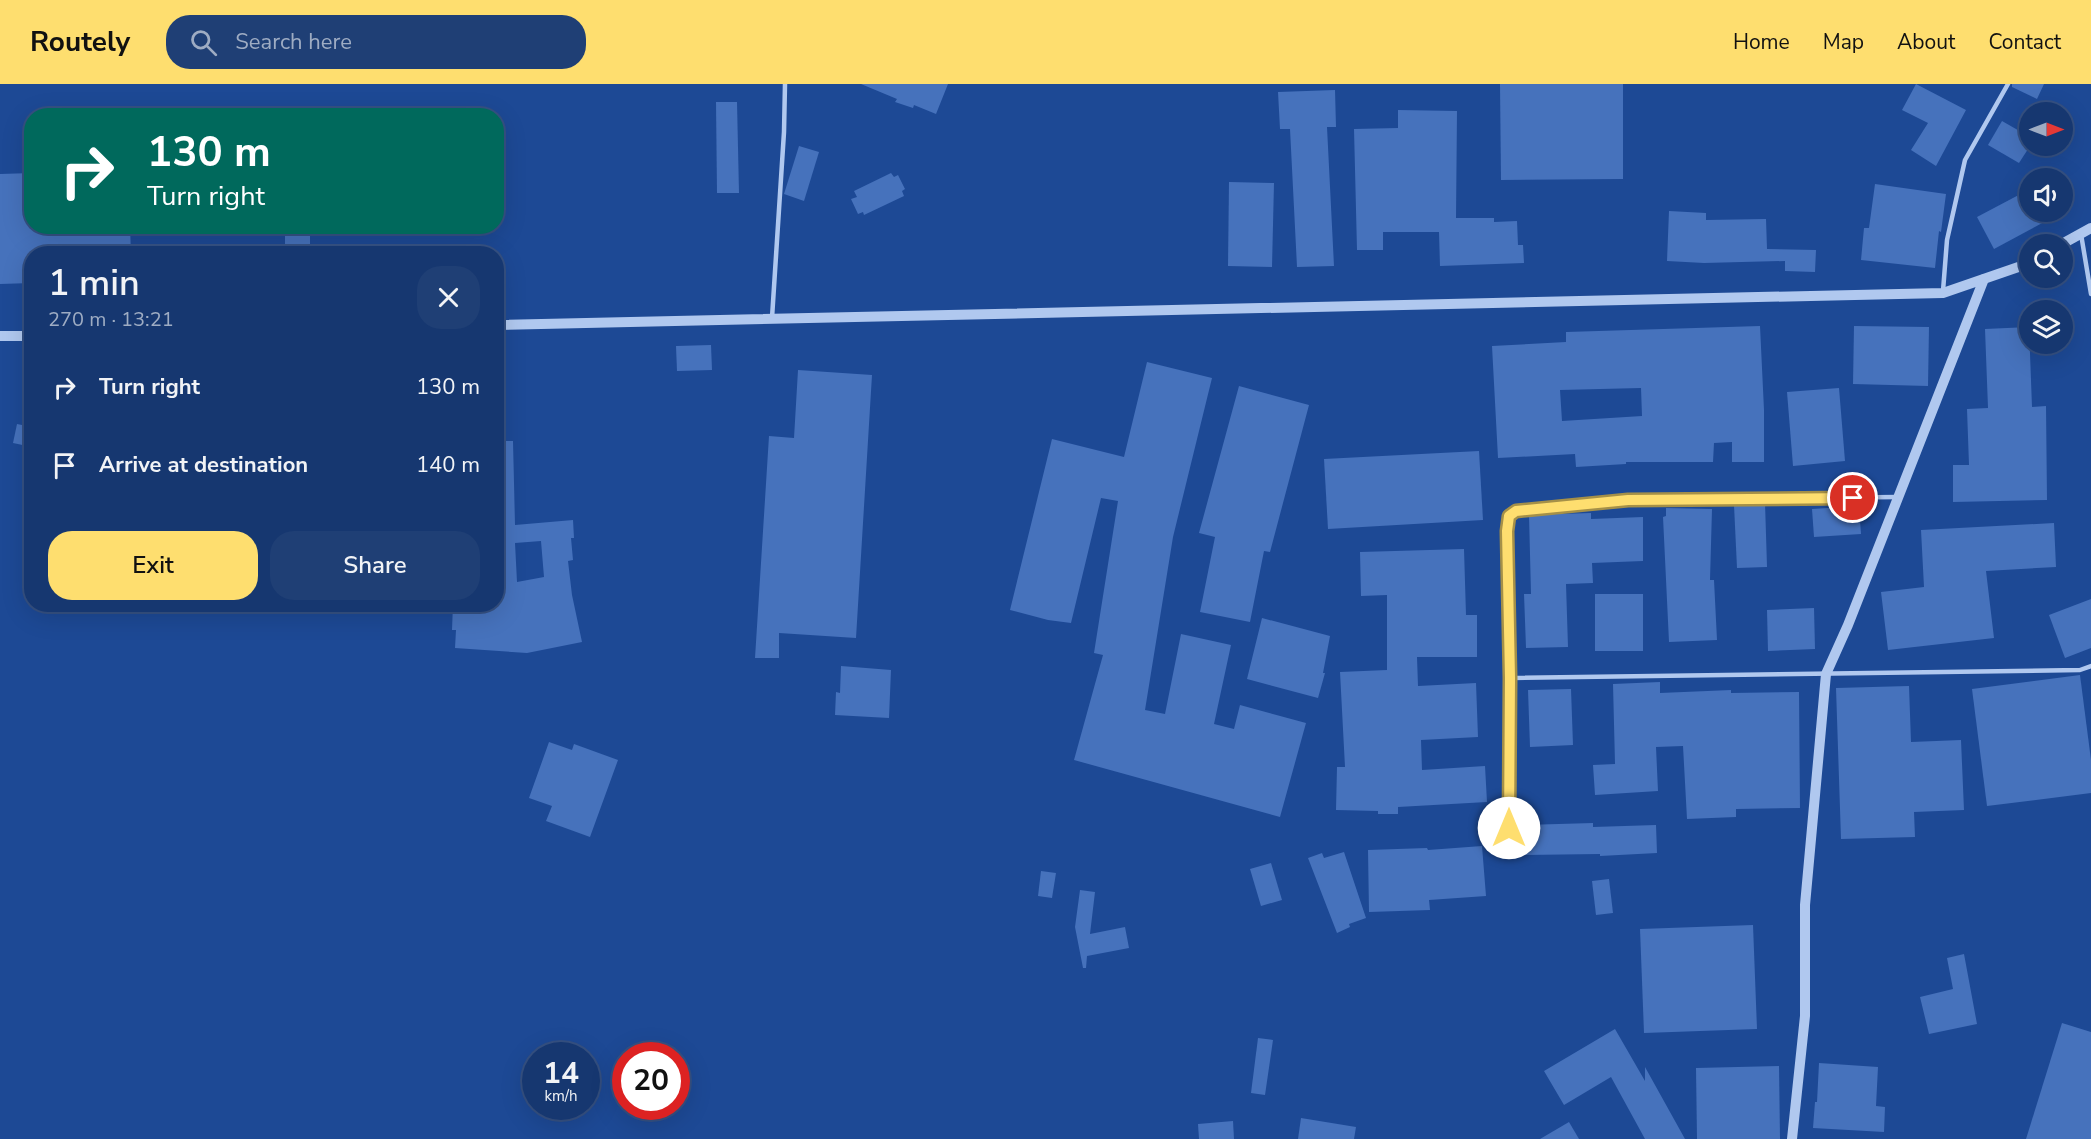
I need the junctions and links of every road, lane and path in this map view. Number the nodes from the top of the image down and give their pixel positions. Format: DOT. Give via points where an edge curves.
graph roads {
  1 [pos="785,84"];
  2 [pos="2008,84"];
  3 [pos="2086,231"];
  4 [pos="2019,267"];
  5 [pos="1984,279"];
  6 [pos="1943,293"];
  7 [pos="2091,294"];
  8 [pos="772,319"];
  9 [pos="504,325"];
  10 [pos="0,336"];
  11 [pos="24,336"];
  12 [pos="1898,497"];
  13 [pos="2091,666"];
  14 [pos="1827,675"];
  15 [pos="1510,678"];
  16 [pos="1509,828"];
  17 [pos="1792,1139"];
  1 -- 8 [label="lane"];
  2 -- 6 [label="lane" via="1965,160 1947,240"];
  3 -- 7 [label="lane"];
  4 -- 5 [label="street"];
  5 -- 6 [label="street"];
  5 -- 12 [label="street"];
  6 -- 8 [label="street"];
  8 -- 9 [label="street"];
  10 -- 11 [label="street"];
  12 -- 14 [label="street"];
  12 -- 15 [label="lane" via="1628,500 1516,511 1509,516 1507,531"];
  13 -- 14 [label="lane" via="2080,670"];
  14 -- 15 [label="lane"];
  14 -- 17 [label="street" via="1804,906 1805,1016"];
  15 -- 16 [label="lane"];
}
